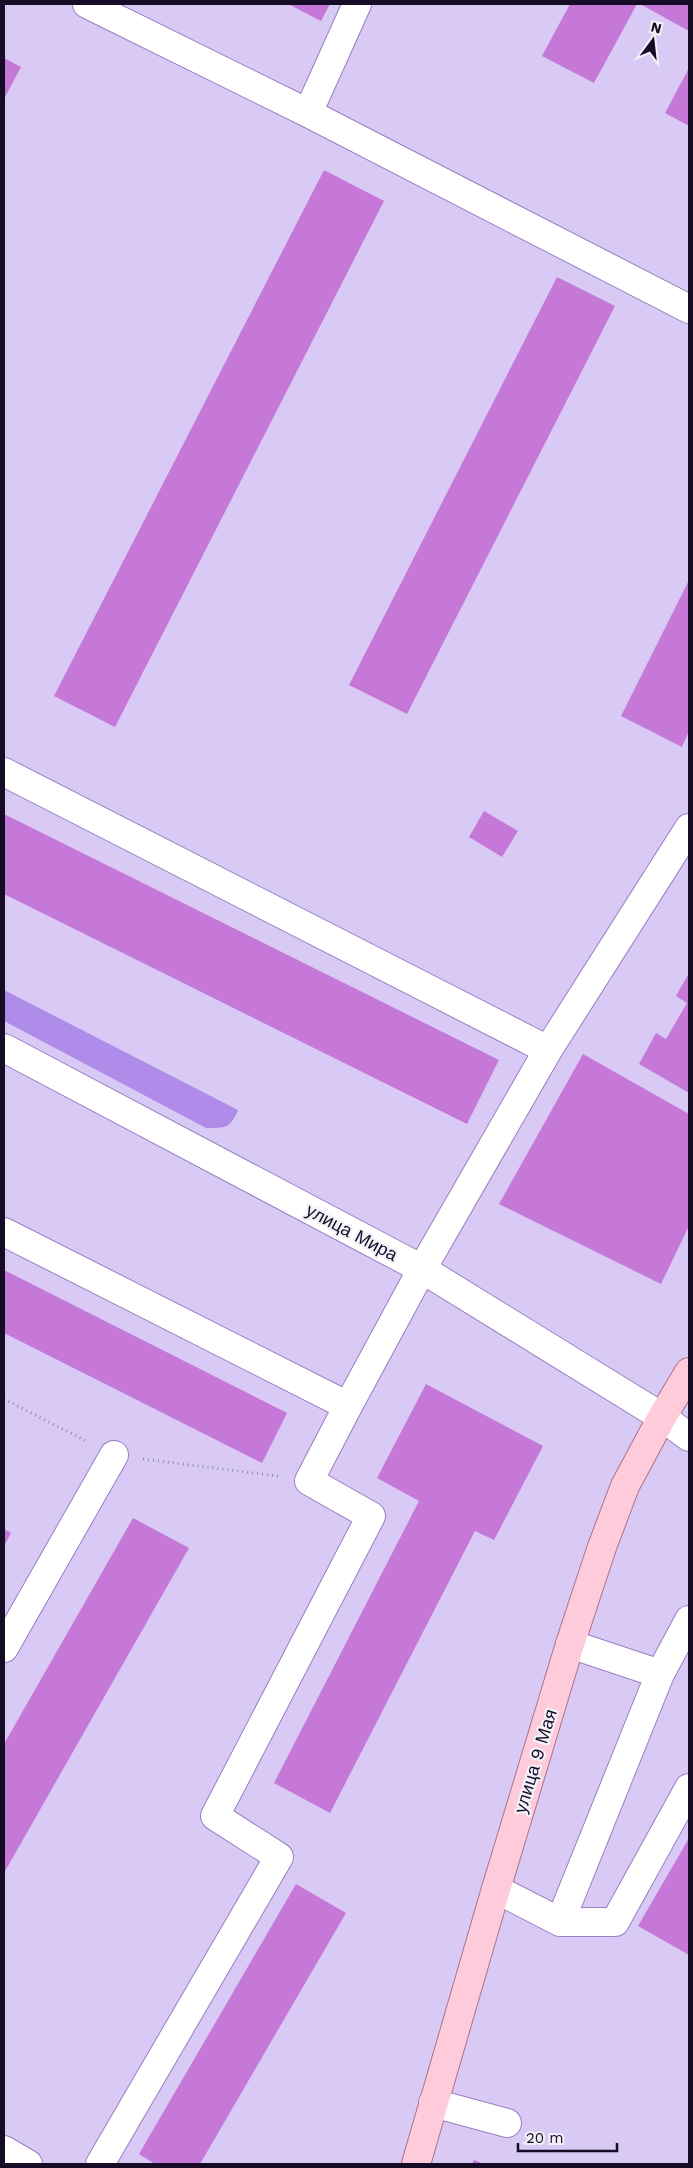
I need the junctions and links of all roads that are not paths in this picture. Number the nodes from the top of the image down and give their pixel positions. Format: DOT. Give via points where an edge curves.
graph roads {
  1 [pos="87,4"];
  2 [pos="357,4"];
  3 [pos="308,113"];
  4 [pos="689,309"];
  5 [pos="4,772"];
  6 [pos="689,828"];
  7 [pos="4,1048"];
  8 [pos="548,1050"];
  9 [pos="4,1232"];
  10 [pos="422,1269"];
  11 [pos="689,1372"];
  12 [pos="348,1406"];
  13 [pos="662,1417"];
  14 [pos="689,1437"];
  15 [pos="114,1455"];
  16 [pos="689,1620"];
  17 [pos="570,1644"];
  18 [pos="4,1648"];
  19 [pos="660,1674"];
  20 [pos="689,1788"];
  21 [pos="496,1889"];
  22 [pos="560,1922"];
  23 [pos="433,2103"];
  24 [pos="508,2123"];
  25 [pos="4,2150"];
  26 [pos="28,2164"];
  27 [pos="100,2164"];
  28 [pos="416,2164"];
  1 -- 3 [label="street"];
  2 -- 3 [label="street"];
  3 -- 4 [label="street"];
  5 -- 8 [label="street"];
  6 -- 8 [label="street"];
  7 -- 10 [label="street, улица Мира"];
  8 -- 10 [label="street"];
  9 -- 12 [label="street"];
  10 -- 12 [label="street"];
  10 -- 13 [label="street, улица Мира"];
  11 -- 13 [label="main road, улица 9 Мая"];
  12 -- 27 [label="street" via="309,1480 371,1516 215,1816 279,1857"];
  13 -- 14 [label="street, улица Мира"];
  13 -- 17 [label="main road, улица 9 Мая" via="625,1486"];
  15 -- 18 [label="street"];
  16 -- 19 [label="street"];
  17 -- 19 [label="street"];
  17 -- 21 [label="main road, улица 9 Мая"];
  19 -- 22 [label="street"];
  20 -- 22 [label="street" via="615,1922"];
  21 -- 22 [label="street"];
  21 -- 23 [label="main road, улица 9 Мая"];
  23 -- 24 [label="street"];
  23 -- 28 [label="main road, улица 9 Мая"];
  25 -- 26 [label="street"];
}
